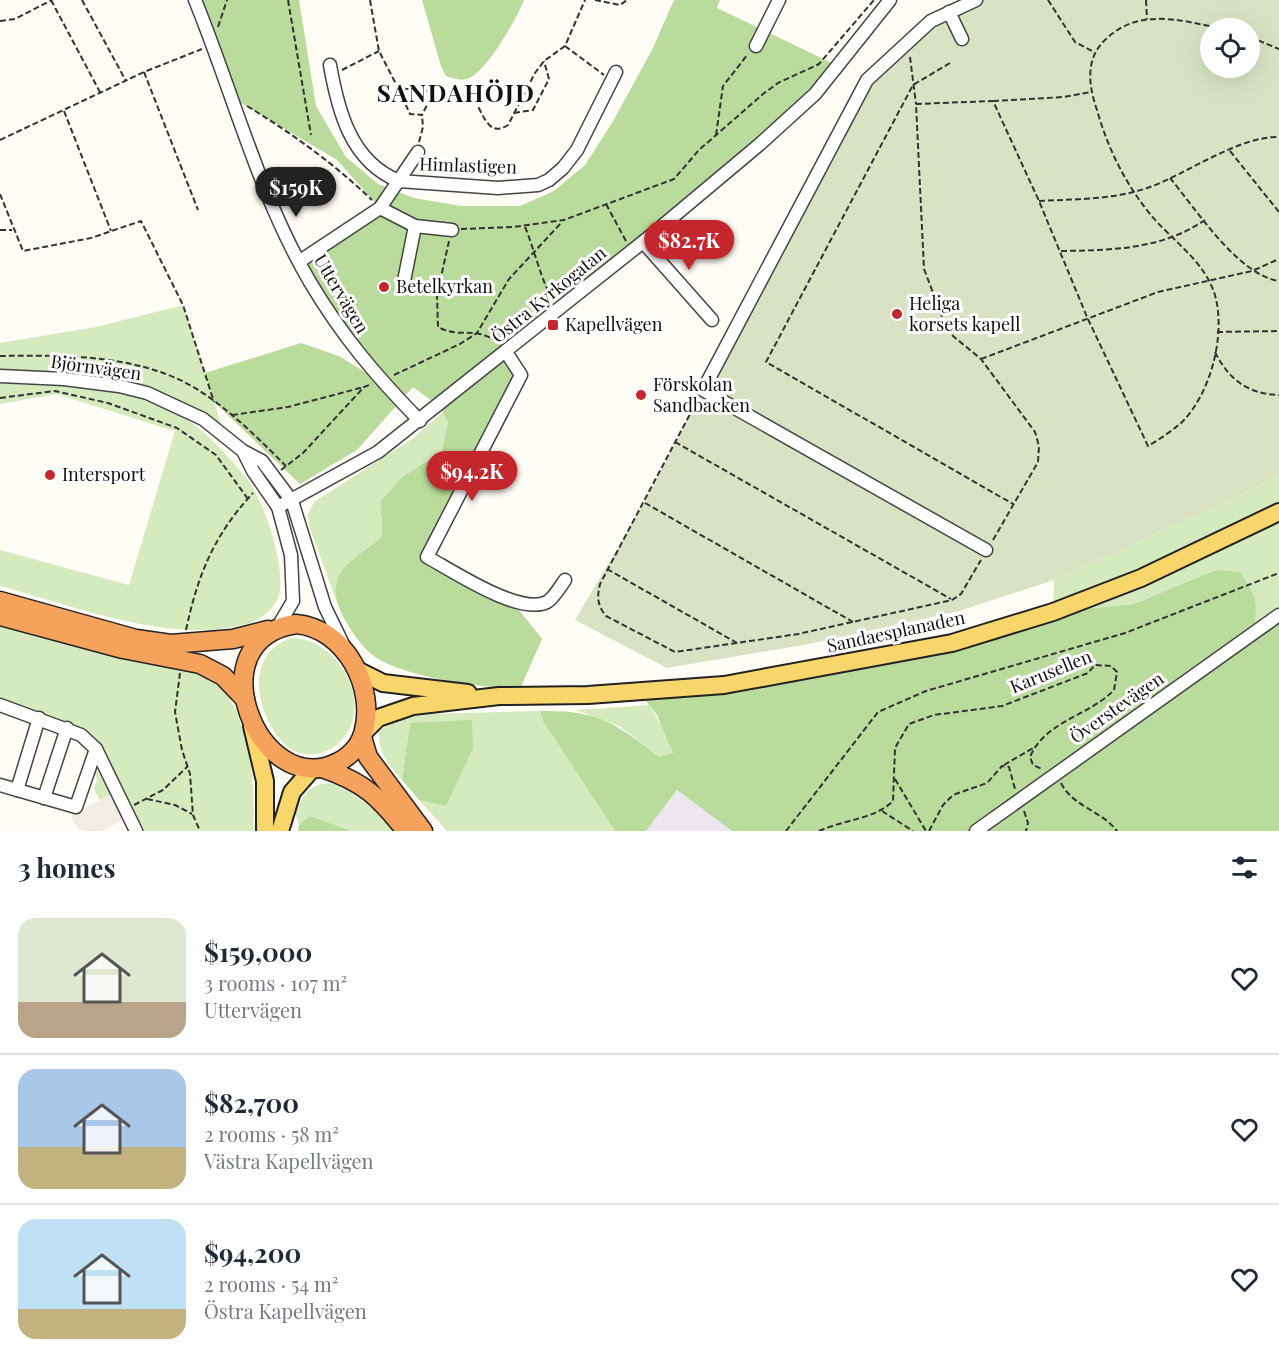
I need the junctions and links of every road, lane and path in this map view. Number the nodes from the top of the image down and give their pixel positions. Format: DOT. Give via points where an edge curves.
graph roads {
  1 [pos="52,0"];
  2 [pos="82,0"];
  3 [pos="195,0"];
  4 [pos="226,0"];
  5 [pos="288,0"];
  6 [pos="585,0"];
  7 [pos="595,0"];
  8 [pos="627,0"];
  9 [pos="778,0"];
  10 [pos="873,0"];
  11 [pos="890,0"];
  12 [pos="976,0"];
  13 [pos="1047,0"];
  14 [pos="1146,0"];
  15 [pos="368,1"];
  16 [pos="949,12"];
  17 [pos="1147,19"];
  18 [pos="0,21"];
  19 [pos="1200,24"];
  20 [pos="962,39"];
  21 [pos="1260,41"];
  22 [pos="909,43"];
  23 [pos="213,45"];
  24 [pos="566,46"];
  25 [pos="756,46"];
  26 [pos="1279,49"];
  27 [pos="379,51"];
  28 [pos="1095,53"];
  29 [pos="544,62"];
  30 [pos="950,63"];
  31 [pos="330,65"];
  32 [pos="144,72"];
  33 [pos="614,76"];
  34 [pos="126,81"];
  35 [pos="333,81"];
  36 [pos="913,85"];
  37 [pos="398,88"];
  38 [pos="433,92"];
  39 [pos="1091,92"];
  40 [pos="101,94"];
  41 [pos="233,98"];
  42 [pos="993,101"];
  43 [pos="916,104"];
  44 [pos="63,111"];
  45 [pos="514,113"];
  46 [pos="422,115"];
  47 [pos="311,135"];
  48 [pos="716,135"];
  49 [pos="1279,137"];
  50 [pos="0,140"];
  51 [pos="1229,151"];
  52 [pos="418,152"];
  53 [pos="1170,178"];
  54 [pos="399,181"];
  55 [pos="1134,192"];
  56 [pos="0,194"];
  57 [pos="1039,201"];
  58 [pos="606,204"];
  59 [pos="380,208"];
  60 [pos="198,210"];
  61 [pos="1279,212"];
  62 [pos="564,220"];
  63 [pos="1205,220"];
  64 [pos="415,226"];
  65 [pos="524,226"];
  66 [pos="0,230"];
  67 [pos="13,230"];
  68 [pos="452,230"];
  69 [pos="111,231"];
  70 [pos="1172,237"];
  71 [pos="643,242"];
  72 [pos="535,250"];
  73 [pos="632,251"];
  74 [pos="1060,251"];
  75 [pos="1279,260"];
  76 [pos="300,261"];
  77 [pos="1252,271"];
  78 [pos="404,281"];
  79 [pos="1210,281"];
  80 [pos="1279,281"];
  81 [pos="561,308"];
  82 [pos="1087,317"];
  83 [pos="712,320"];
  84 [pos="1279,331"];
  85 [pos="1217,332"];
  86 [pos="477,333"];
  87 [pos="506,352"];
  88 [pos="1215,352"];
  89 [pos="981,359"];
  90 [pos="0,376"];
  91 [pos="380,381"];
  92 [pos="364,387"];
  93 [pos="703,390"];
  94 [pos="1279,394"];
  95 [pos="0,398"];
  96 [pos="214,402"];
  97 [pos="232,415"];
  98 [pos="420,421"];
  99 [pos="675,442"];
  100 [pos="243,451"];
  101 [pos="274,476"];
  102 [pos="263,484"];
  103 [pos="248,499"];
  104 [pos="292,501"];
  105 [pos="644,503"];
  106 [pos="1013,504"];
  107 [pos="278,507"];
  108 [pos="1279,512"];
  109 [pos="986,550"];
  110 [pos="608,569"];
  111 [pos="1279,573"];
  112 [pos="565,580"];
  113 [pos="952,600"];
  114 [pos="0,601"];
  115 [pos="1279,615"];
  116 [pos="0,616"];
  117 [pos="853,622"];
  118 [pos="275,629"];
  119 [pos="186,630"];
  120 [pos="737,643"];
  121 [pos="353,664"];
  122 [pos="180,670"];
  123 [pos="499,696"];
  124 [pos="0,705"];
  125 [pos="247,708"];
  126 [pos="39,718"];
  127 [pos="67,728"];
  128 [pos="363,734"];
  129 [pos="1037,745"];
  130 [pos="96,749"];
  131 [pos="188,766"];
  132 [pos="1002,766"];
  133 [pos="317,768"];
  134 [pos="1057,773"];
  135 [pos="893,776"];
  136 [pos="0,785"];
  137 [pos="17,790"];
  138 [pos="44,798"];
  139 [pos="147,799"];
  140 [pos="1020,800"];
  141 [pos="124,809"];
  142 [pos="882,811"];
  143 [pos="193,815"];
  144 [pos="136,831"];
  145 [pos="200,831"];
  146 [pos="265,831"];
  147 [pos="280,831"];
  148 [pos="406,831"];
  149 [pos="423,831"];
  150 [pos="786,831"];
  151 [pos="819,831"];
  152 [pos="913,831"];
  153 [pos="927,831"];
  154 [pos="976,831"];
  155 [pos="1026,831"];
  156 [pos="1117,831"];
  1 -- 18 [label="path" via="15,19"];
  1 -- 40 [label="path"];
  2 -- 34 [label="path"];
  3 -- 23 [label="street, Uttervägen"];
  4 -- 23 [label="path"];
  5 -- 47 [label="path"];
  6 -- 24 [label="path"];
  7 -- 8 [label="path" via="620,5"];
  9 -- 25 [label="street"];
  10 -- 48 [label="path" via="819,64 778,83"];
  11 -- 71 [label="street, Östra Kyrkogatan" via="815,94"];
  12 -- 16 [label="street"];
  13 -- 28 [label="path" via="1075,42"];
  14 -- 17 [label="path"];
  15 -- 27 [label="path"];
  16 -- 20 [label="street"];
  16 -- 22 [label="street" via="931,21"];
  17 -- 19 [label="path"];
  17 -- 28 [label="path" via="1127,23"];
  21 -- 26 [label="path"];
  22 -- 36 [label="path"];
  22 -- 93 [label="street" via="867,80"];
  23 -- 32 [label="path"];
  23 -- 41 [label="street, Uttervägen"];
  24 -- 29 [label="path"];
  24 -- 33 [label="path"];
  25 -- 48 [label="path" via="723,86"];
  27 -- 35 [label="path" via="351,63"];
  27 -- 37 [label="path"];
  28 -- 39 [label="path"];
  29 -- 45 [label="path"];
  29 -- 45 [label="path" via="549,79 533,110"];
  30 -- 36 [label="path"];
  31 -- 35 [label="street, Himlastigen"];
  32 -- 34 [label="path"];
  32 -- 60 [label="path"];
  33 -- 54 [label="street, Himlastigen" via="577,150 563,168 538,185 498,188"];
  34 -- 40 [label="path"];
  35 -- 54 [label="street, Himlastigen" via="350,136 375,168"];
  36 -- 43 [label="path"];
  36 -- 106 [label="path" via="766,362"];
  37 -- 38 [label="path"];
  37 -- 46 [label="path" via="410,114"];
  38 -- 45 [label="path" via="470,96 491,128 504,128"];
  38 -- 46 [label="path"];
  39 -- 42 [label="path"];
  39 -- 55 [label="path" via="1108,144"];
  40 -- 44 [label="path"];
  41 -- 59 [label="path" via="303,141"];
  41 -- 76 [label="street, Uttervägen" via="266,187"];
  42 -- 43 [label="path"];
  42 -- 57 [label="path"];
  43 -- 89 [label="path" via="924,269 942,319 953,336"];
  44 -- 50 [label="path"];
  44 -- 69 [label="path"];
  46 -- 52 [label="path"];
  48 -- 58 [label="path" via="674,179"];
  49 -- 51 [label="path" via="1254,140"];
  51 -- 53 [label="path"];
  51 -- 61 [label="path"];
  52 -- 54 [label="street, Himlastigen"];
  53 -- 55 [label="path"];
  53 -- 63 [label="path"];
  54 -- 59 [label="street, Himlastigen"];
  55 -- 57 [label="path" via="1108,198"];
  55 -- 70 [label="path"];
  56 -- 67 [label="path"];
  57 -- 74 [label="path"];
  58 -- 62 [label="path"];
  58 -- 73 [label="path"];
  59 -- 64 [label="street"];
  59 -- 76 [label="street, Himlastigen"];
  62 -- 65 [label="path"];
  62 -- 72 [label="path"];
  63 -- 70 [label="path"];
  63 -- 77 [label="path"];
  64 -- 68 [label="street"];
  64 -- 78 [label="street"];
  65 -- 68 [label="path"];
  65 -- 72 [label="path"];
  66 -- 67 [label="path"];
  67 -- 69 [label="path" via="23,251"];
  68 -- 86 [label="path" via="437,295 438,327 450,333"];
  69 -- 96 [label="path" via="141,221 183,305"];
  70 -- 74 [label="path" via="1124,249"];
  70 -- 79 [label="path"];
  71 -- 73 [label="street, Östra Kyrkogatan"];
  71 -- 83 [label="street"];
  72 -- 81 [label="path" via="549,293"];
  72 -- 86 [label="path" via="509,279"];
  73 -- 81 [label="street, Östra Kyrkogatan"];
  74 -- 82 [label="path"];
  75 -- 77 [label="path"];
  76 -- 91 [label="street, Uttervägen" via="331,315"];
  77 -- 79 [label="path"];
  77 -- 80 [label="path"];
  79 -- 82 [label="path" via="1158,292"];
  79 -- 85 [label="path" via="1216,300"];
  81 -- 87 [label="street, Östra Kyrkogatan"];
  82 -- 88 [label="path" via="1148,446 1182,422 1195,405"];
  82 -- 89 [label="path"];
  84 -- 85 [label="path"];
  85 -- 88 [label="path"];
  86 -- 87 [label="path" via="486,333"];
  86 -- 91 [label="path" via="422,364"];
  87 -- 98 [label="street, Östra Kyrkogatan"];
  87 -- 112 [label="street" via="521,375 427,557 512,601 531,606 549,602"];
  88 -- 94 [label="path" via="1223,369 1247,389"];
  89 -- 106 [label="path" via="1035,432 1039,446 1038,462"];
  90 -- 100 [label="street, Björnvägen" via="64,379 147,393 203,419"];
  91 -- 92 [label="path"];
  91 -- 98 [label="street, Uttervägen"];
  92 -- 97 [label="path" via="288,407"];
  92 -- 101 [label="path" via="303,453"];
  93 -- 99 [label="path"];
  93 -- 109 [label="street"];
  95 -- 103 [label="path" via="55,391 108,403 177,428 216,455"];
  98 -- 104 [label="street, Östra Kyrkogatan" via="378,452"];
  99 -- 105 [label="path"];
  99 -- 113 [label="path"];
  100 -- 101 [label="street, Björnvägen" via="262,461"];
  100 -- 102 [label="street, Björnvägen"];
  101 -- 104 [label="street, Björnvägen"];
  102 -- 103 [label="path"];
  102 -- 107 [label="street, Björnvägen"];
  103 -- 119 [label="path" via="231,517 200,573"];
  104 -- 107 [label="street, Östra Kyrkogatan"];
  104 -- 121 [label="street, Björnvägen" via="325,607"];
  105 -- 110 [label="path"];
  105 -- 117 [label="path"];
  106 -- 109 [label="path"];
  107 -- 118 [label="street, Björnvägen" via="291,555 295,593 291,609"];
  108 -- 123 [label="main road, Sandaesplanaden" via="1141,578 1053,612 952,642 724,685 588,695"];
  109 -- 113 [label="path" via="961,594"];
  110 -- 120 [label="path"];
  110 -- 120 [label="path" via="597,596 599,608 606,616 675,652"];
  111 -- 150 [label="path" via="1125,633 926,691 878,712"];
  113 -- 117 [label="path"];
  114 -- 118 [label="highway" via="136,639 171,644 233,639"];
  115 -- 134 [label="street, Överstevägen"];
  116 -- 125 [label="highway" via="123,649 200,664 223,676"];
  117 -- 120 [label="path"];
  118 -- 121 [label="highway" via="296,624 320,629 337,642"];
  118 -- 125 [label="highway" via="252,647 247,657 243,681"];
  121 -- 123 [label="main road, Sandaesplanaden" via="375,681"];
  121 -- 128 [label="highway" via="365,699"];
  122 -- 131 [label="path" via="175,712"];
  123 -- 128 [label="main road, Sandaesplanaden" via="393,711 370,723"];
  124 -- 126 [label="street"];
  125 -- 133 [label="highway" via="273,752 295,766"];
  125 -- 146 [label="main road" via="265,781"];
  126 -- 127 [label="street"];
  126 -- 137 [label="street"];
  127 -- 130 [label="street"];
  127 -- 138 [label="street"];
  128 -- 133 [label="highway" via="344,759"];
  128 -- 149 [label="highway" via="368,757"];
  129 -- 132 [label="path"];
  129 -- 134 [label="path" via="1030,757 1034,765"];
  129 -- 135 [label="path, Karusellen" via="1053,728 1106,698 1114,690 1118,672 1112,666 1095,665 1088,673 1002,706 934,715 909,724 895,748"];
  130 -- 138 [label="street" via="76,807"];
  130 -- 141 [label="street"];
  131 -- 139 [label="path" via="163,790"];
  131 -- 143 [label="path"];
  132 -- 140 [label="path" via="1009,766"];
  132 -- 153 [label="path" via="987,783 953,795"];
  133 -- 147 [label="main road" via="292,792"];
  133 -- 148 [label="highway" via="355,780 373,792"];
  134 -- 140 [label="street, Överstevägen"];
  134 -- 156 [label="path" via="1065,790 1110,821"];
  135 -- 142 [label="path, Karusellen" via="893,801"];
  135 -- 153 [label="path"];
  136 -- 137 [label="street"];
  137 -- 138 [label="street"];
  139 -- 141 [label="path"];
  139 -- 143 [label="path" via="175,805"];
  140 -- 154 [label="street, Överstevägen"];
  140 -- 155 [label="path" via="1028,823"];
  141 -- 144 [label="street"];
  142 -- 151 [label="path"];
  142 -- 152 [label="path"];
  143 -- 145 [label="path"];
}
